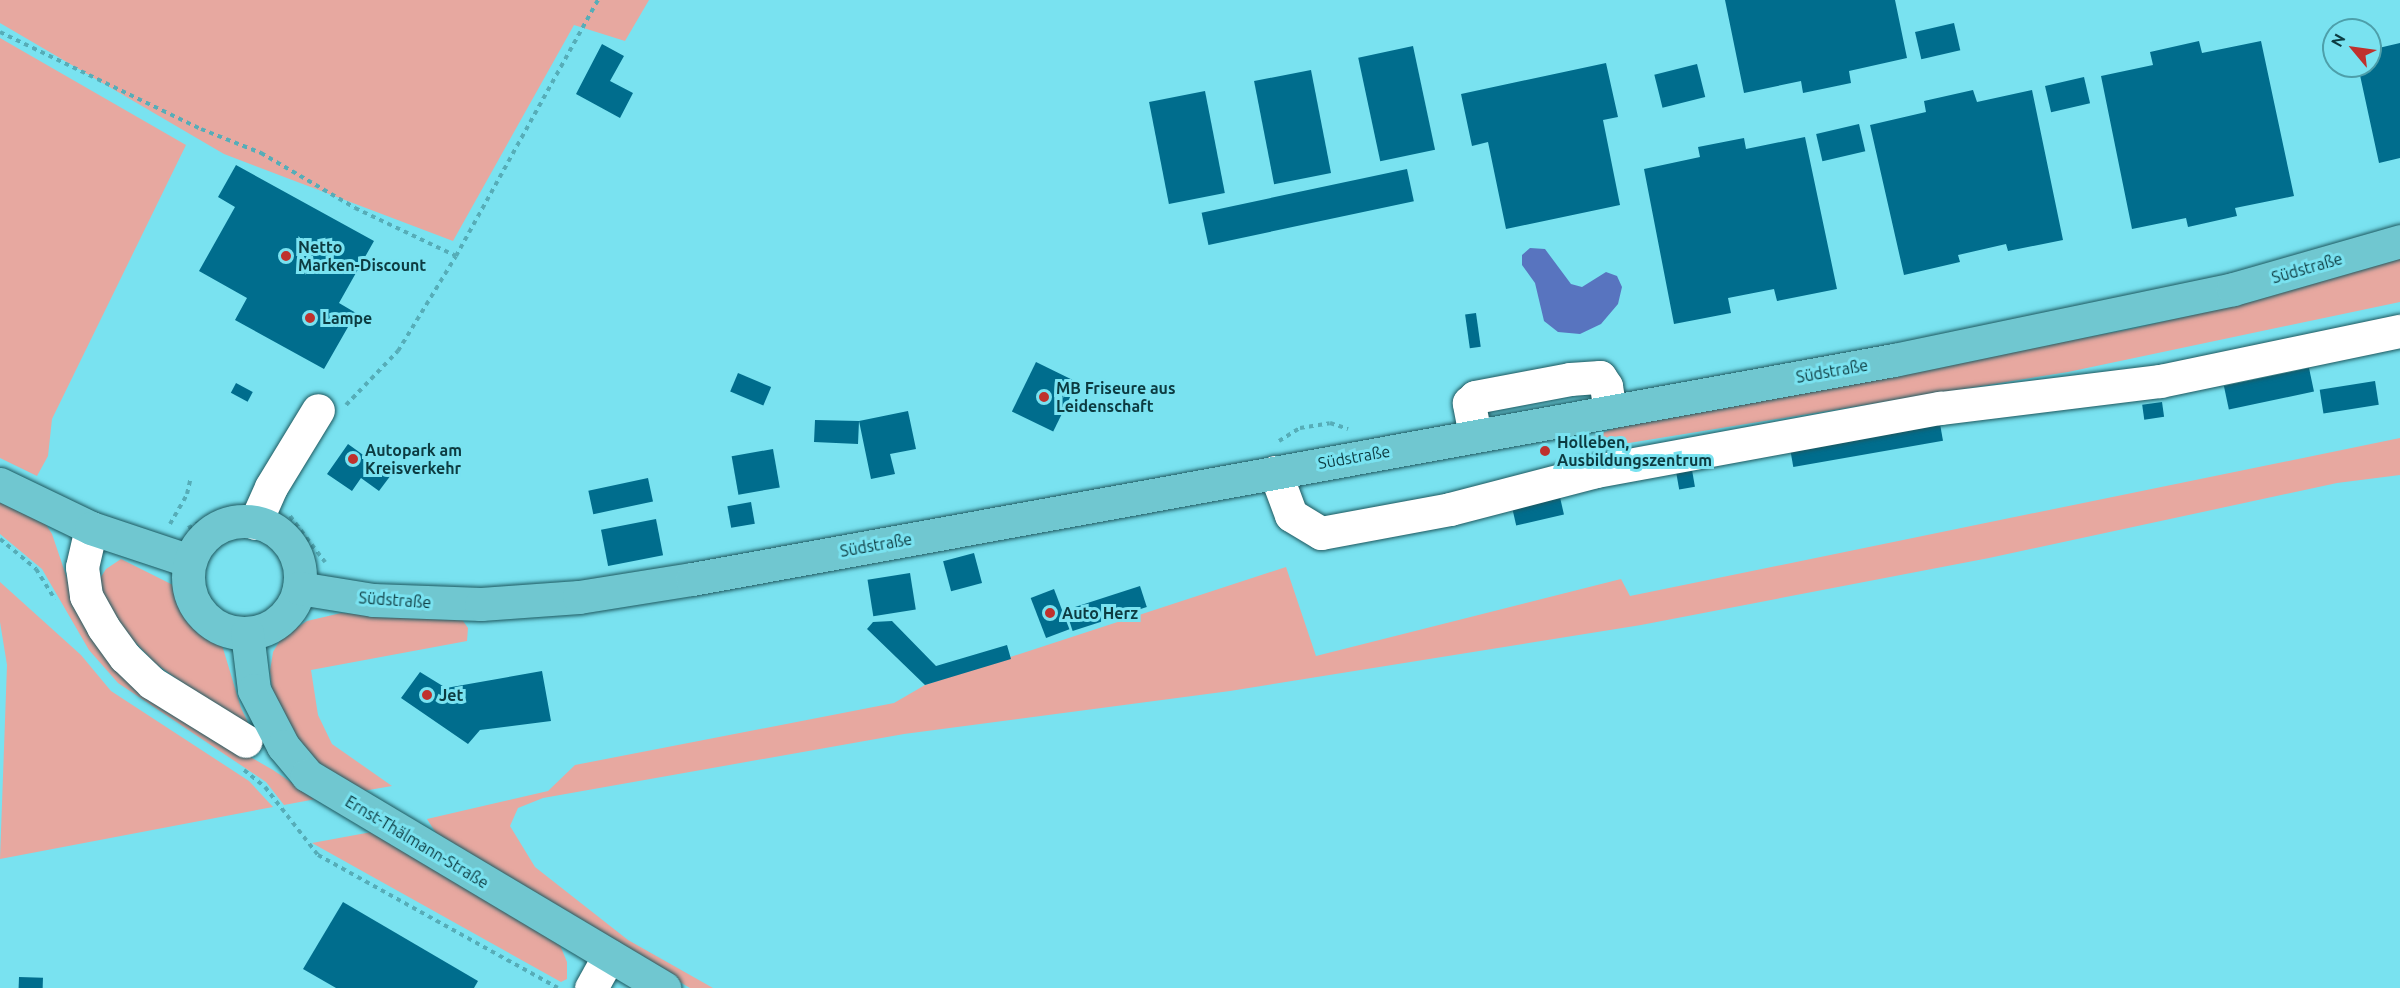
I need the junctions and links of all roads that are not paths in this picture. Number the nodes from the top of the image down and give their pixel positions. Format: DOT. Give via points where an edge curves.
graph roads {
  1 [pos="2400,241"];
  2 [pos="2400,331"];
  3 [pos="337,411"];
  4 [pos="1275,472"];
  5 [pos="0,483"];
  6 [pos="247,514"];
  7 [pos="92,528"];
  8 [pos="190,561"];
  9 [pos="299,588"];
  10 [pos="247,633"];
  11 [pos="243,754"];
  12 [pos="609,956"];
  13 [pos="591,988"];
  14 [pos="664,988"];
  1 -- 4 [label="main road, Südstraße" via="2221,291 1894,360"];
  2 -- 4 [label="street" via="2160,381 1940,408 1596,471 1450,509 1321,533 1291,515"];
  3 -- 6 [label="street"];
  4 -- 9 [label="main road, Südstraße" via="1083,510 579,597 527,602 417,603"];
  5 -- 7 [label="main road"];
  6 -- 8 [label="main road" via="212,532 198,545"];
  6 -- 9 [label="main road" via="282,536 293,551 299,569"];
  7 -- 8 [label="main road"];
  7 -- 11 [label="street" via="82,567 86,596 103,627 125,657 152,682"];
  8 -- 10 [label="main road" via="190,593 196,608 220,628"];
  9 -- 10 [label="main road" via="282,618 269,627"];
  10 -- 12 [label="main road, Ernst-Thälmann-Straße" via="254,690 283,746 307,775"];
  12 -- 13 [label="street"];
  12 -- 14 [label="main road, Ernst-Thälmann-Straße"];
}
